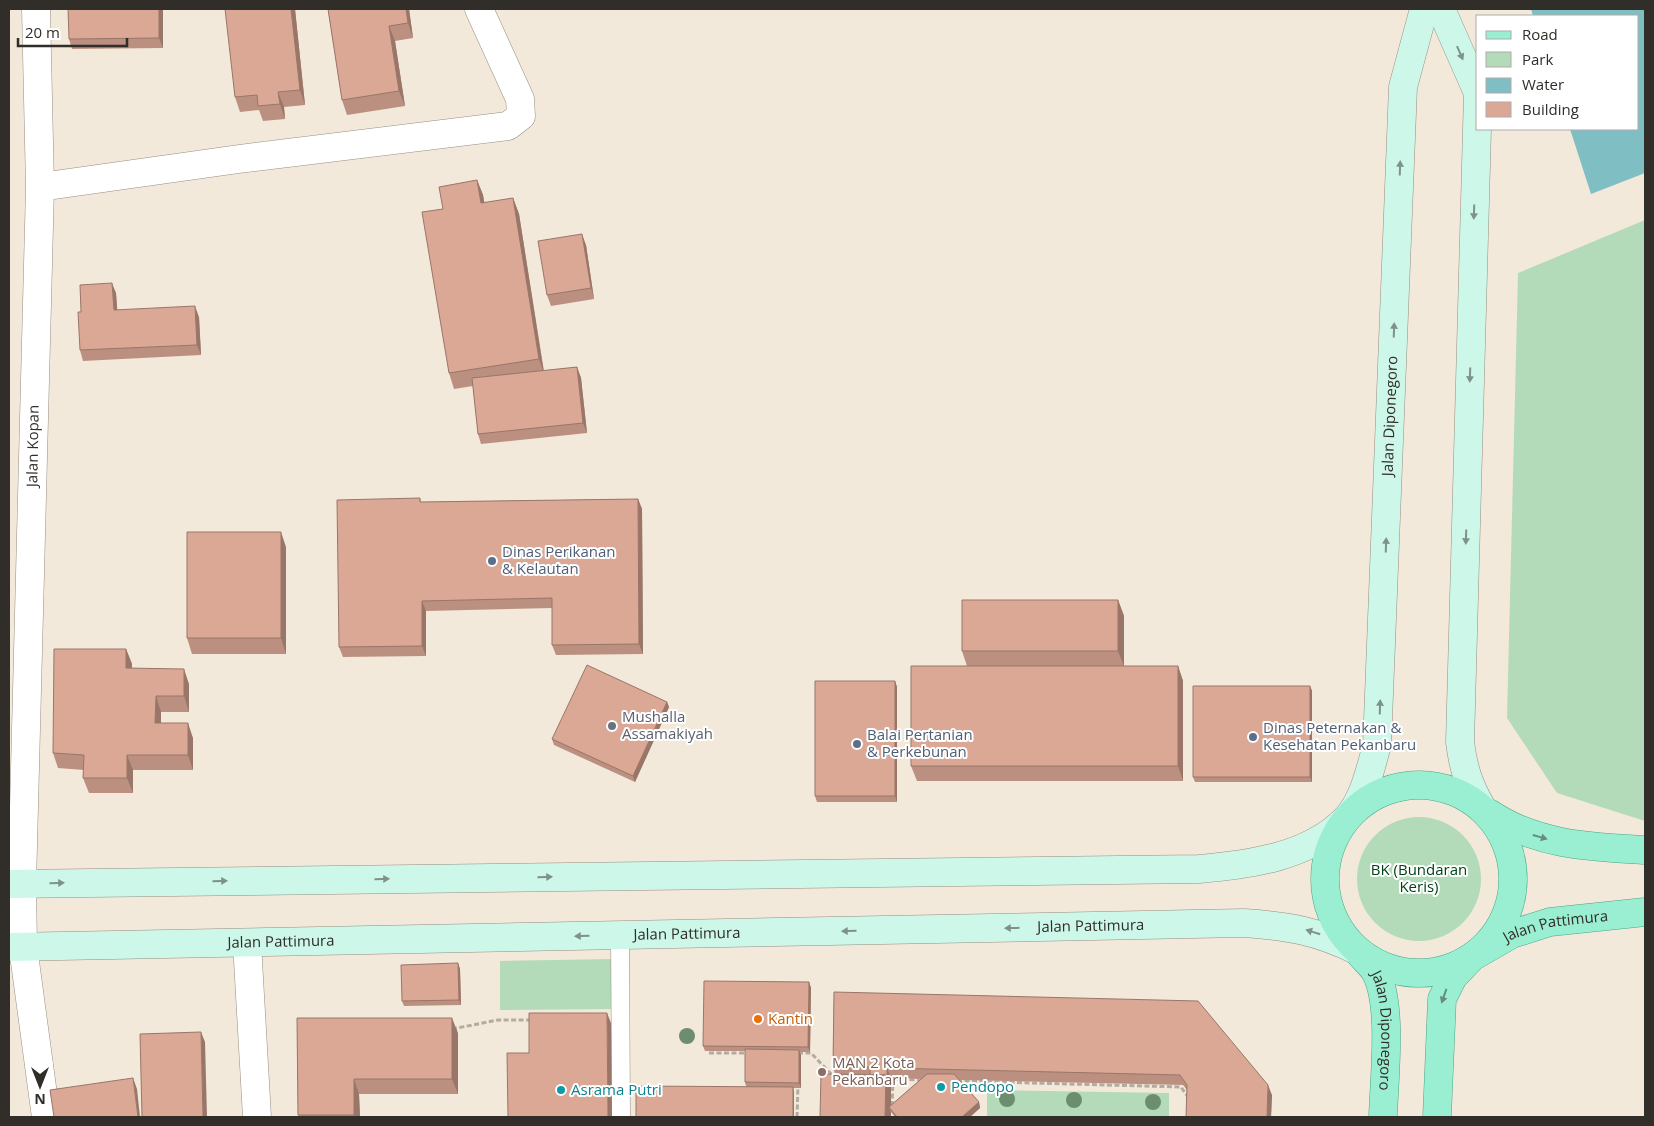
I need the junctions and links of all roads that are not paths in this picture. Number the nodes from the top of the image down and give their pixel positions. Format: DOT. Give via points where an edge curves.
graph roads {
  1 [pos="36,9"];
  2 [pos="479,9"];
  3 [pos="1424,9"];
  4 [pos="1441,9"];
  5 [pos="1476,88"];
  6 [pos="1477,130"];
  7 [pos="40,187"];
  8 [pos="1482,808"];
  9 [pos="1346,819"];
  10 [pos="1645,850"];
  11 [pos="15,884"];
  12 [pos="1645,912"];
  13 [pos="620,936"];
  14 [pos="247,943"];
  15 [pos="16,947"];
  16 [pos="1358,951"];
  17 [pos="1472,957"];
  18 [pos="46,1117"];
  19 [pos="257,1117"];
  20 [pos="621,1117"];
  21 [pos="1383,1117"];
  22 [pos="1437,1117"];
  1 -- 7 [label="street, Jalan Kopan"];
  2 -- 7 [label="street" via="520,99 521,116 508,126"];
  9 -- 3 [label="main road, Jalan Diponegoro, one-way" via="1369,776 1379,728 1404,87"];
  4 -- 5 [label="main road, one-way"];
  6 -- 8 [label="main road, one-way" via="1460,742 1462,765"];
  7 -- 11 [label="street, Jalan Kopan"];
  8 -- 9 [label="main road, Jalan Diponegoro" via="1459,792 1433,785 1405,785 1379,792"];
  8 -- 10 [label="main road, one-way" via="1506,824 1536,837 1569,844"];
  8 -- 17 [label="main road" via="1500,828 1511,856 1514,886 1507,915 1490,940"];
  11 -- 9 [label="main road, one-way" via="1199,869 1236,866 1289,853 1320,839"];
  9 -- 16 [label="main road, Jalan Diponegoro" via="1326,856 1324,884 1329,910 1342,934"];
  11 -- 15 [label="street, Jalan Kopan"];
  12 -- 17 [label="main road, Jalan Pattimura" via="1550,922 1512,934"];
  13 -- 14 [label="main road, Jalan Pattimura, one-way"];
  16 -- 13 [label="main road, Jalan Pattimura, one-way" via="1310,931 1284,925 1244,923"];
  13 -- 20 [label="lane"];
  14 -- 15 [label="main road, Jalan Pattimura"];
  14 -- 19 [label="street"];
  15 -- 18 [label="street, Jalan Kopan"];
  16 -- 17 [label="main road" via="1384,966 1414,973 1444,970"];
  16 -- 21 [label="main road, Jalan Diponegoro" via="1376,972 1380,984 1385,1024"];
  17 -- 22 [label="main road, one-way" via="1453,977 1442,999"];
}
